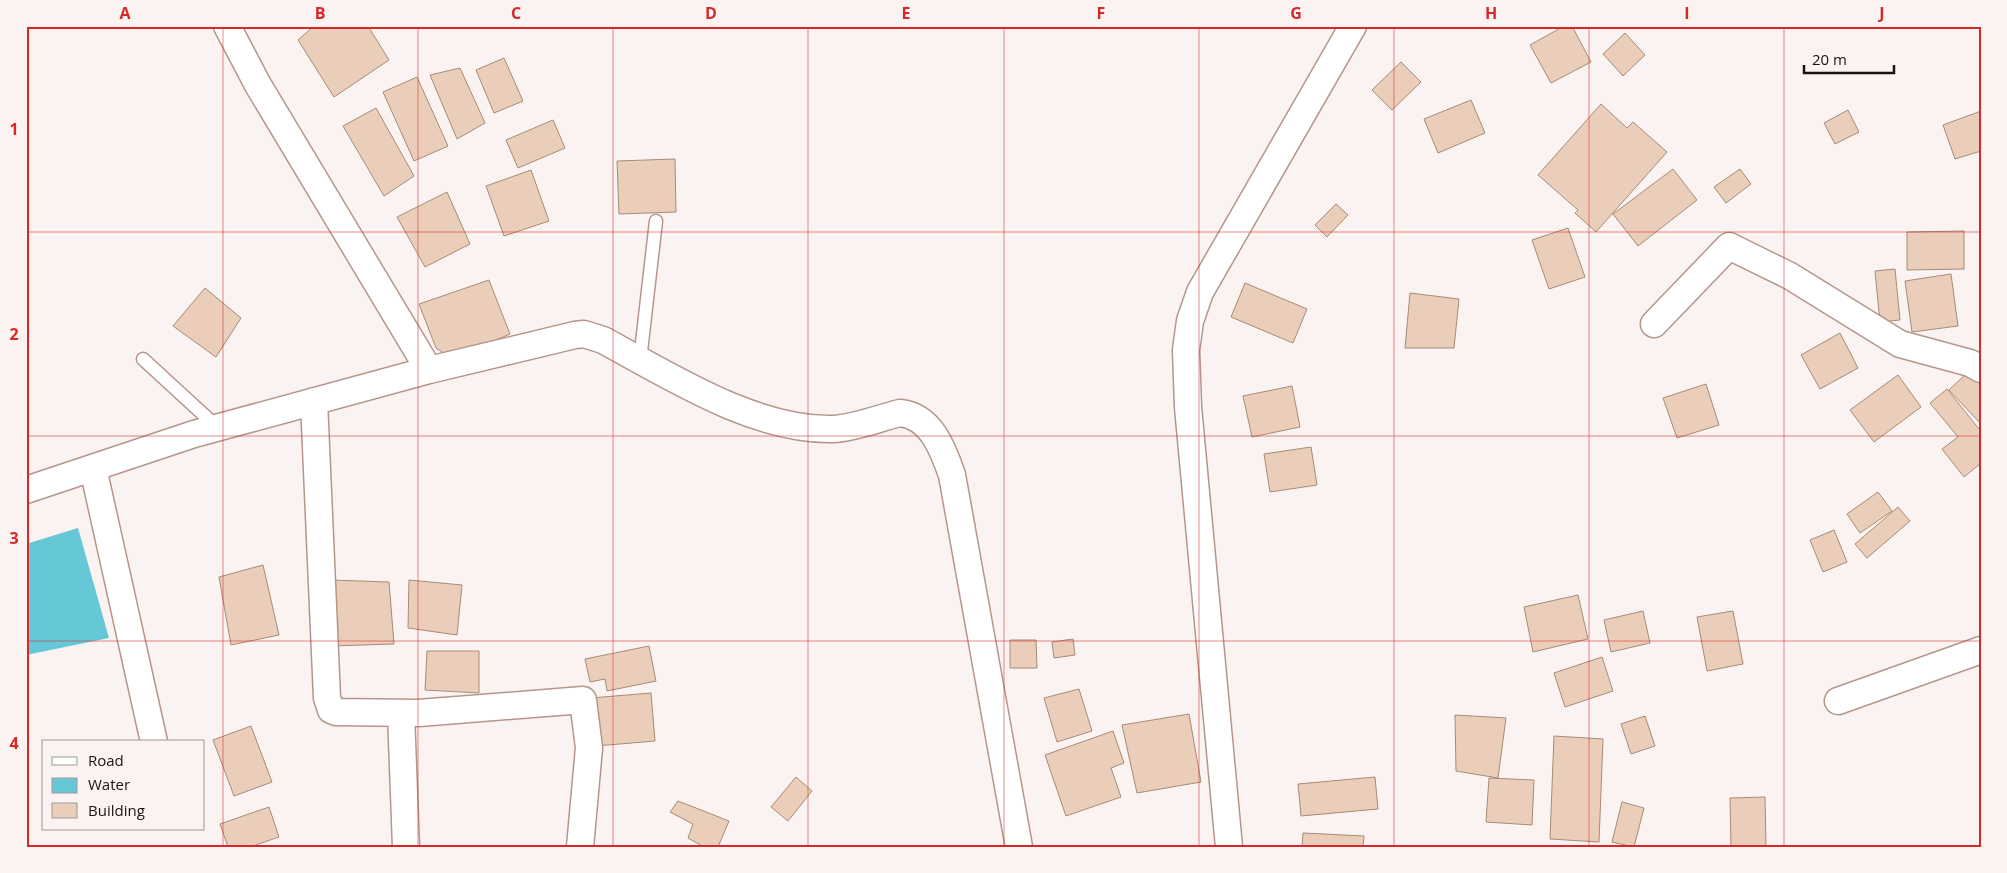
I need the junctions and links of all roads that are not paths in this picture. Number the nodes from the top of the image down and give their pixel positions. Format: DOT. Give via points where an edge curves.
graph roads {
  1 [pos="227,26"];
  2 [pos="1353,26"];
  3 [pos="656,221"];
  4 [pos="1654,324"];
  5 [pos="143,358"];
  6 [pos="640,360"];
  7 [pos="1981,369"];
  8 [pos="429,370"];
  9 [pos="314,401"];
  10 [pos="217,427"];
  11 [pos="93,468"];
  12 [pos="26,490"];
  13 [pos="1981,650"];
  14 [pos="1838,701"];
  15 [pos="401,713"];
  16 [pos="154,740"];
  17 [pos="406,847"];
  18 [pos="580,847"];
  19 [pos="1019,847"];
  20 [pos="1229,847"];
  1 -- 8 [label="street" via="263,94"];
  2 -- 20 [label="street" via="1200,292 1190,321 1186,350 1188,407"];
  3 -- 6 [label="lane"];
  4 -- 7 [label="street" via="1728,246 1790,276 1900,344"];
  5 -- 10 [label="lane"];
  6 -- 8 [label="street" via="603,340 584,334"];
  6 -- 19 [label="street" via="722,402 784,423 834,429 900,412 912,416 934,432 952,475"];
  8 -- 9 [label="street"];
  9 -- 10 [label="street"];
  9 -- 15 [label="street" via="327,698 331,710 336,712"];
  10 -- 11 [label="street"];
  11 -- 12 [label="street"];
  11 -- 16 [label="street"];
  13 -- 14 [label="street"];
  15 -- 17 [label="street"];
  15 -- 18 [label="street" via="583,700 589,748"];
}
